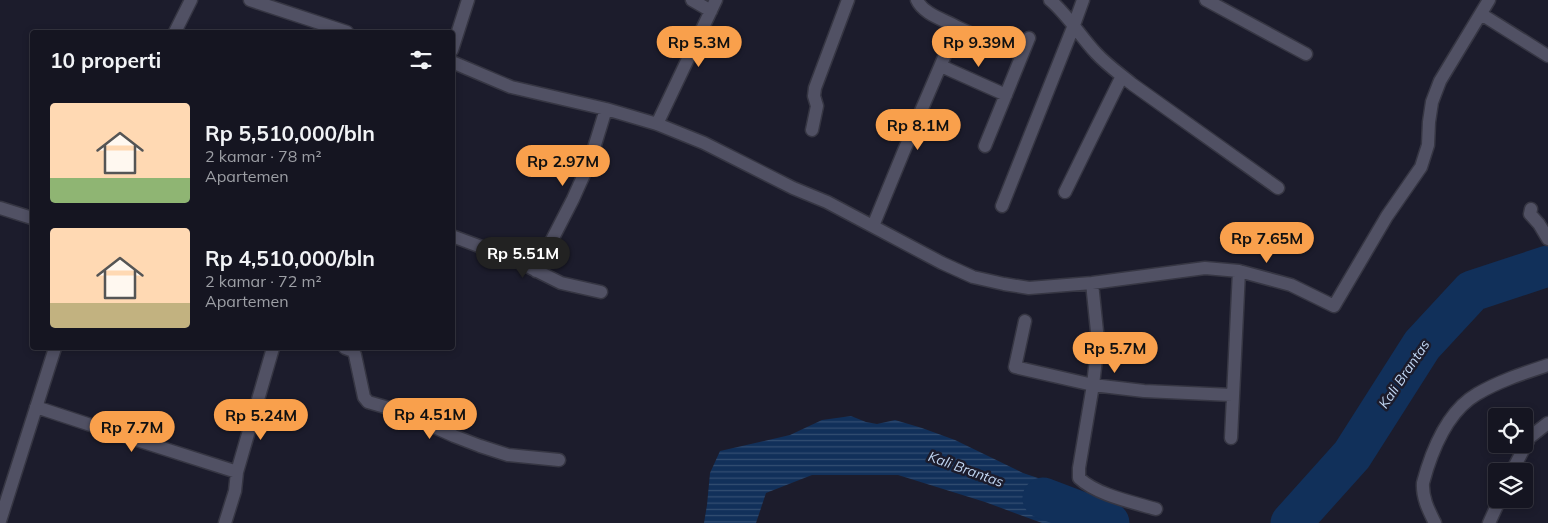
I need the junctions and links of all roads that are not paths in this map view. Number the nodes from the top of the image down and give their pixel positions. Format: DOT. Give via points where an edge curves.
graph roads {
  1 [pos="191,0"];
  2 [pos="250,0"];
  3 [pos="468,0"];
  4 [pos="692,0"];
  5 [pos="848,0"];
  6 [pos="917,0"];
  7 [pos="1050,0"];
  8 [pos="1082,0"];
  9 [pos="1206,0"];
  10 [pos="1489,0"];
  11 [pos="713,5"];
  12 [pos="1481,14"];
  13 [pos="1074,26"];
  14 [pos="957,27"];
  15 [pos="176,30"];
  16 [pos="341,30"];
  17 [pos="1029,38"];
  18 [pos="983,39"];
  19 [pos="455,41"];
  20 [pos="1306,54"];
  21 [pos="1548,56"];
  22 [pos="455,63"];
  23 [pos="941,66"];
  24 [pos="1122,76"];
  25 [pos="1006,95"];
  26 [pos="606,109"];
  27 [pos="657,124"];
  28 [pos="812,130"];
  29 [pos="985,146"];
  30 [pos="1278,188"];
  31 [pos="1065,192"];
  32 [pos="1002,206"];
  33 [pos="0,208"];
  34 [pos="1531,209"];
  35 [pos="30,217"];
  36 [pos="873,226"];
  37 [pos="455,237"];
  38 [pos="1548,239"];
  39 [pos="536,270"];
  40 [pos="1238,271"];
  41 [pos="1092,283"];
  42 [pos="601,292"];
  43 [pos="1025,321"];
  44 [pos="54,350"];
  45 [pos="272,350"];
  46 [pos="351,350"];
  47 [pos="1548,365"];
  48 [pos="1093,385"];
  49 [pos="1232,395"];
  50 [pos="36,407"];
  51 [pos="1548,423"];
  52 [pos="1231,438"];
  53 [pos="559,460"];
  54 [pos="1516,463"];
  55 [pos="237,472"];
  56 [pos="1496,508"];
  57 [pos="1156,509"];
  58 [pos="0,522"];
  59 [pos="225,523"];
  60 [pos="1435,523"];
  61 [pos="1489,523"];
  1 -- 15 [label="street"];
  2 -- 16 [label="street"];
  3 -- 19 [label="street"];
  4 -- 11 [label="street"];
  5 -- 28 [label="street" via="814,88 817,106"];
  6 -- 14 [label="street" via="925,10"];
  7 -- 13 [label="street"];
  8 -- 13 [label="street"];
  9 -- 20 [label="street"];
  10 -- 12 [label="street"];
  11 -- 27 [label="street"];
  12 -- 21 [label="street"];
  12 -- 40 [label="street" via="1434,93 1428,122 1428,145 1421,167 1387,216 1335,306 1292,285"];
  13 -- 24 [label="street" via="1097,54"];
  13 -- 32 [label="street"];
  14 -- 18 [label="street"];
  14 -- 23 [label="street"];
  17 -- 25 [label="street"];
  22 -- 26 [label="street" via="511,88"];
  23 -- 25 [label="street"];
  23 -- 36 [label="street"];
  24 -- 30 [label="street"];
  24 -- 31 [label="street"];
  25 -- 29 [label="street"];
  26 -- 27 [label="street"];
  26 -- 39 [label="street" via="590,161"];
  27 -- 36 [label="street" via="704,142"];
  33 -- 35 [label="street"];
  34 -- 38 [label="street" via="1530,214"];
  36 -- 41 [label="street" via="974,277 1029,288"];
  37 -- 39 [label="street"];
  39 -- 42 [label="street" via="561,283"];
  40 -- 41 [label="street" via="1205,268"];
  40 -- 49 [label="street"];
  41 -- 48 [label="street" via="1098,341"];
  43 -- 48 [label="street" via="1015,367"];
  44 -- 50 [label="street"];
  45 -- 55 [label="street"];
  46 -- 53 [label="street" via="355,355 364,398 368,402 399,411 454,436 508,455"];
  47 -- 60 [label="street" via="1476,394 1450,421 1430,460 1423,483 1427,508"];
  48 -- 49 [label="street"];
  48 -- 57 [label="street" via="1079,478 1087,485 1114,496"];
  49 -- 52 [label="street"];
  50 -- 55 [label="street"];
  50 -- 58 [label="street"];
  51 -- 54 [label="street" via="1530,437"];
  55 -- 59 [label="street"];
  56 -- 61 [label="street"];
}
